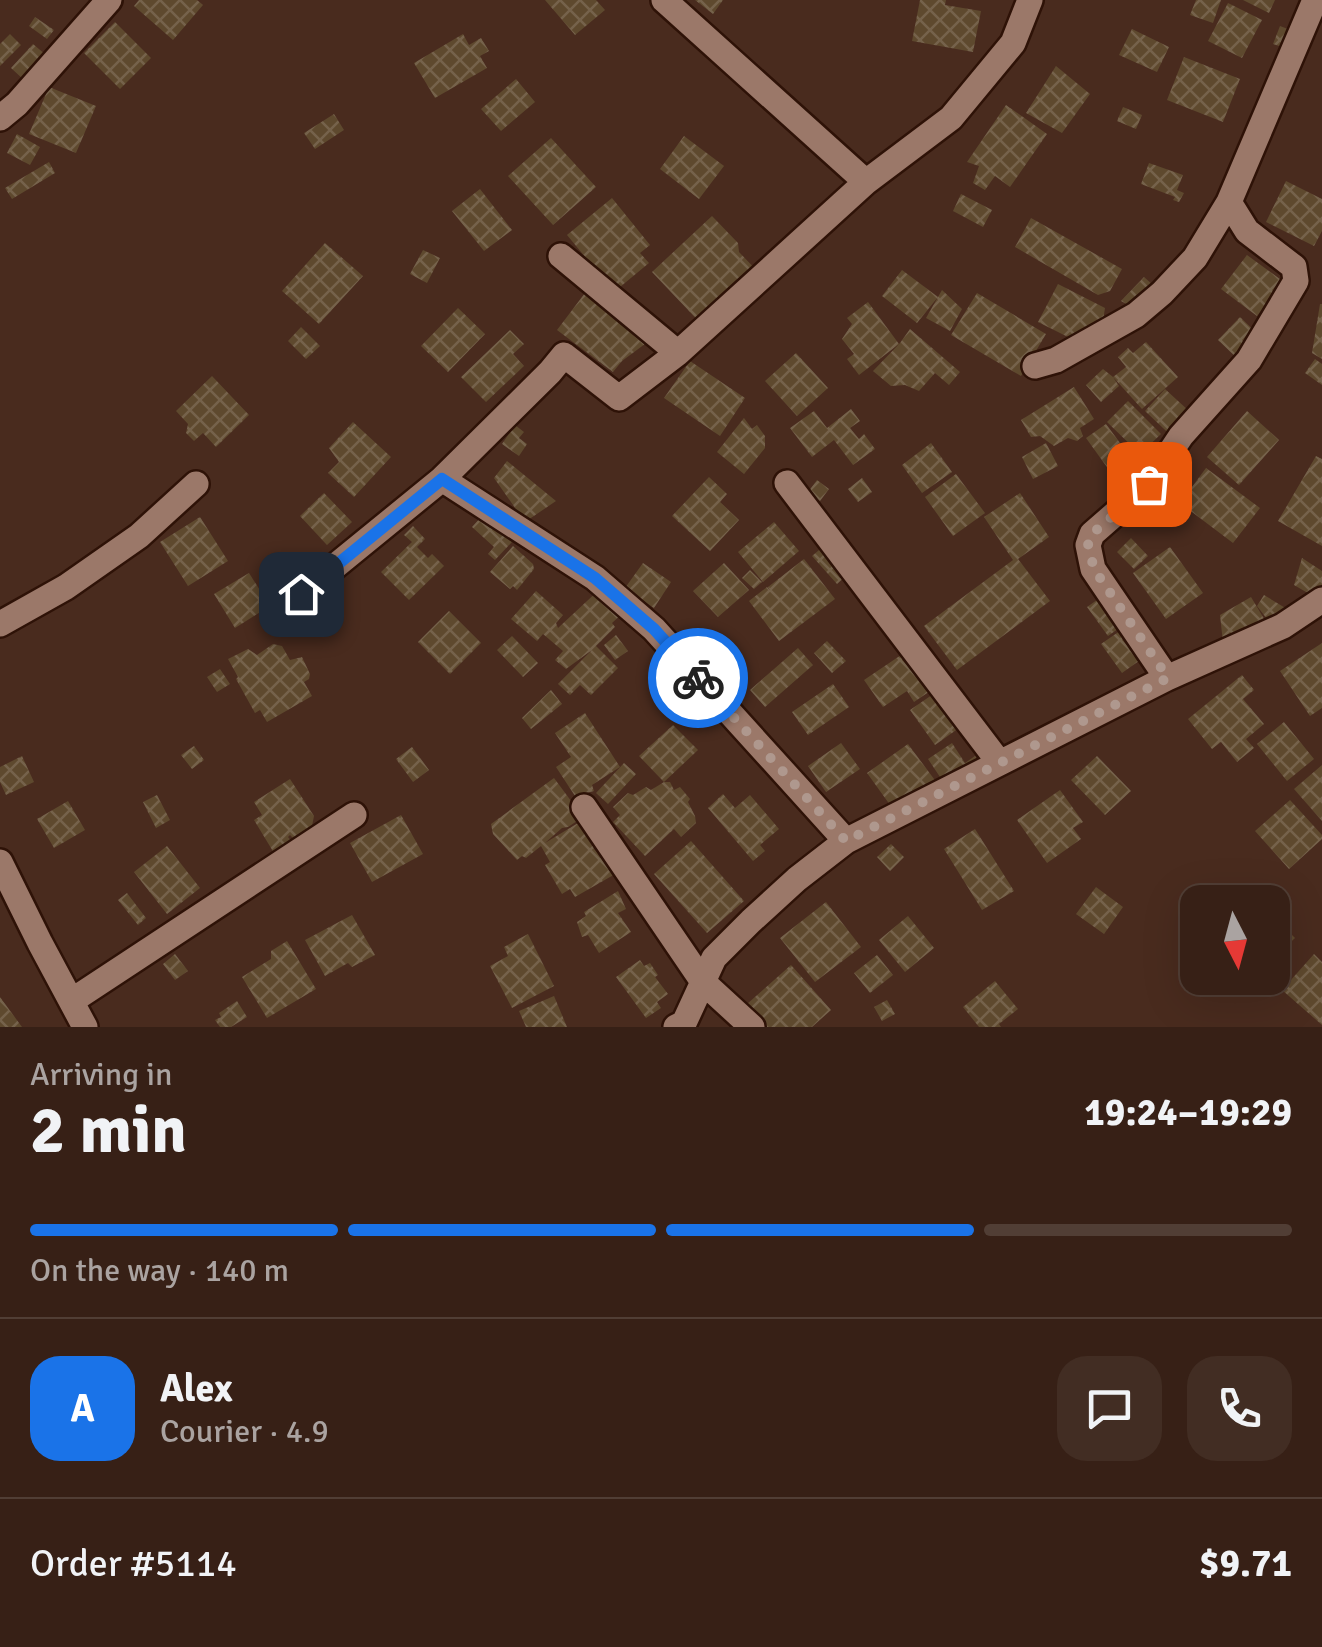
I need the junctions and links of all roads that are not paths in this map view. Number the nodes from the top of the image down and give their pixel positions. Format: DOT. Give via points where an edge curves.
graph roads {
  1 [pos="109,0"];
  2 [pos="664,0"];
  3 [pos="1030,0"];
  4 [pos="1315,0"];
  5 [pos="0,118"];
  6 [pos="866,182"];
  7 [pos="1230,202"];
  8 [pos="561,256"];
  9 [pos="678,352"];
  10 [pos="1035,366"];
  11 [pos="442,479"];
  12 [pos="787,483"];
  13 [pos="196,484"];
  14 [pos="301,594"];
  15 [pos="1322,600"];
  16 [pos="0,624"];
  17 [pos="1168,678"];
  18 [pos="999,762"];
  19 [pos="584,807"];
  20 [pos="354,815"];
  21 [pos="846,841"];
  22 [pos="0,862"];
  23 [pos="702,982"];
  24 [pos="73,1000"];
  25 [pos="86,1027"];
  26 [pos="676,1027"];
  27 [pos="752,1027"];
  1 -- 5 [label="street"];
  2 -- 6 [label="street"];
  3 -- 6 [label="street" via="1014,43 951,118"];
  4 -- 7 [label="street"];
  6 -- 9 [label="street"];
  7 -- 10 [label="street" via="1195,258 1162,294 1136,315"];
  7 -- 17 [label="street" via="1247,231 1294,267 1296,281 1249,360 1180,436 1149,484 1088,545 1094,569"];
  8 -- 9 [label="street"];
  9 -- 11 [label="street" via="619,398 564,356"];
  11 -- 14 [label="street"];
  11 -- 21 [label="street" via="595,578 654,629"];
  12 -- 18 [label="street"];
  13 -- 16 [label="street" via="139,536"];
  15 -- 17 [label="street" via="1283,626"];
  17 -- 18 [label="street"];
  18 -- 21 [label="street"];
  19 -- 23 [label="street"];
  20 -- 24 [label="street"];
  21 -- 23 [label="street" via="751,920 714,958"];
  22 -- 24 [label="street"];
  23 -- 26 [label="street"];
  23 -- 27 [label="street"];
  24 -- 25 [label="street"];
}
